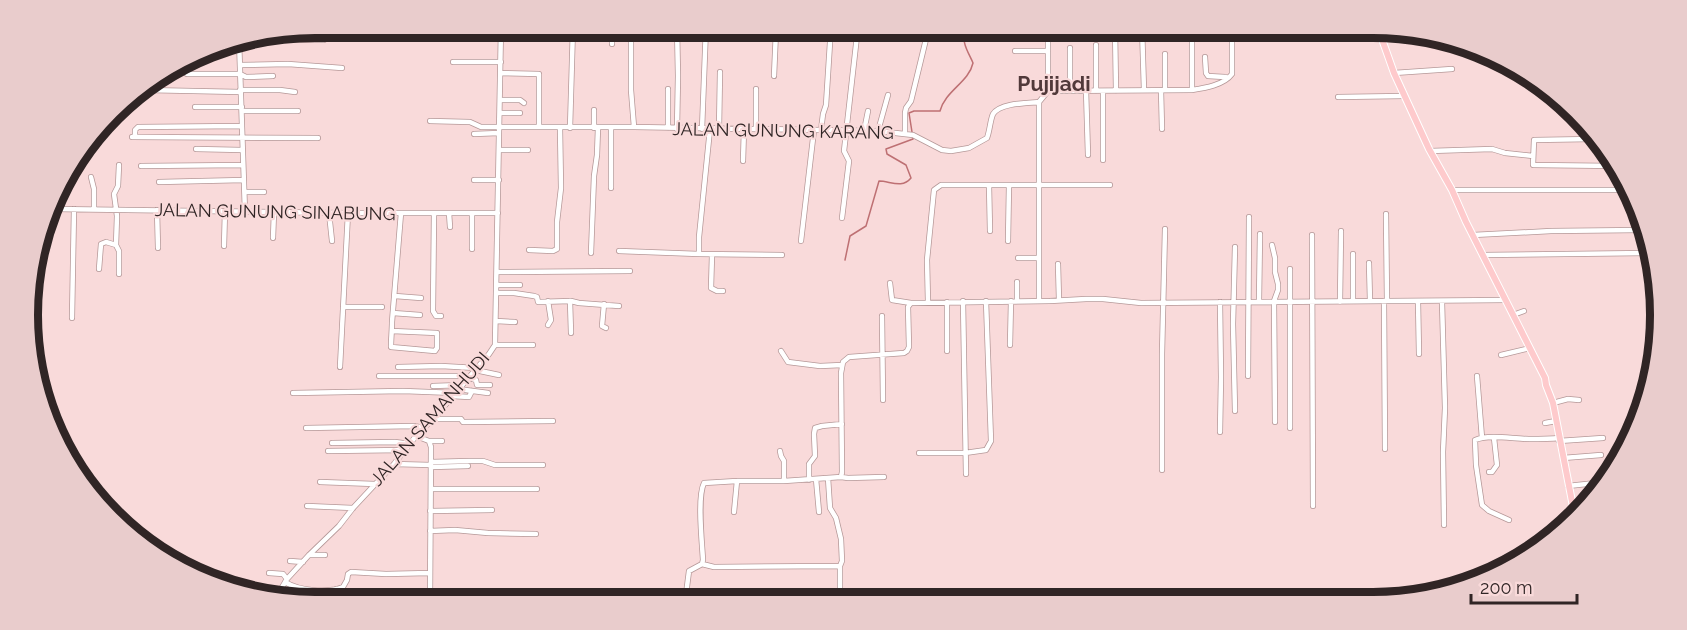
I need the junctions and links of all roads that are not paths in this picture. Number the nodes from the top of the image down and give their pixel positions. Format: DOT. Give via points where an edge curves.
graph roads {
  1 [pos="501,38"];
  2 [pos="573,38"];
  3 [pos="612,38"];
  4 [pos="631,38"];
  5 [pos="677,38"];
  6 [pos="706,38"];
  7 [pos="776,38"];
  8 [pos="830,38"];
  9 [pos="857,38"];
  10 [pos="926,38"];
  11 [pos="1048,38"];
  12 [pos="1114,38"];
  13 [pos="1142,38"];
  14 [pos="1192,38"];
  15 [pos="1232,38"];
  16 [pos="1382,38"];
  17 [pos="284,39"];
  18 [pos="324,40"];
  19 [pos="612,44"];
  20 [pos="1096,45"];
  21 [pos="1070,48"];
  22 [pos="239,51"];
  23 [pos="1015,51"];
  24 [pos="1048,51"];
  25 [pos="228,52"];
  26 [pos="1165,54"];
  27 [pos="1205,57"];
  28 [pos="453,62"];
  29 [pos="501,62"];
  30 [pos="240,65"];
  31 [pos="342,68"];
  32 [pos="1452,69"];
  33 [pos="720,72"];
  34 [pos="501,73"];
  35 [pos="1394,73"];
  36 [pos="187,74"];
  37 [pos="240,74"];
  38 [pos="273,76"];
  39 [pos="774,76"];
  40 [pos="1228,78"];
  41 [pos="668,89"];
  42 [pos="756,89"];
  43 [pos="153,90"];
  44 [pos="1070,90"];
  45 [pos="1086,90"];
  46 [pos="1144,90"];
  47 [pos="1163,90"];
  48 [pos="1192,90"];
  49 [pos="240,91"];
  50 [pos="1048,91"];
  51 [pos="1096,91"];
  52 [pos="1103,91"];
  53 [pos="1116,91"];
  54 [pos="295,92"];
  55 [pos="888,95"];
  56 [pos="1404,96"];
  57 [pos="1338,97"];
  58 [pos="500,100"];
  59 [pos="1039,102"];
  60 [pos="524,103"];
  61 [pos="195,107"];
  62 [pos="242,109"];
  63 [pos="298,111"];
  64 [pos="594,111"];
  65 [pos="868,111"];
  66 [pos="520,113"];
  67 [pos="500,114"];
  68 [pos="430,121"];
  69 [pos="242,126"];
  70 [pos="500,127"];
  71 [pos="539,127"];
  72 [pos="634,127"];
  73 [pos="560,128"];
  74 [pos="570,128"];
  75 [pos="596,128"];
  76 [pos="611,128"];
  77 [pos="668,128"];
  78 [pos="677,129"];
  79 [pos="702,129"];
  80 [pos="710,129"];
  81 [pos="719,129"];
  82 [pos="744,129"];
  83 [pos="756,129"];
  84 [pos="1162,129"];
  85 [pos="814,130"];
  86 [pos="821,130"];
  87 [pos="846,130"];
  88 [pos="864,131"];
  89 [pos="878,131"];
  90 [pos="500,133"];
  91 [pos="474,134"];
  92 [pos="911,135"];
  93 [pos="242,138"];
  94 [pos="318,138"];
  95 [pos="1587,139"];
  96 [pos="196,149"];
  97 [pos="242,150"];
  98 [pos="499,150"];
  99 [pos="528,150"];
  100 [pos="1430,151"];
  101 [pos="1088,155"];
  102 [pos="1533,156"];
  103 [pos="1103,160"];
  104 [pos="743,161"];
  105 [pos="119,165"];
  106 [pos="243,165"];
  107 [pos="141,166"];
  108 [pos="1606,166"];
  109 [pos="91,177"];
  110 [pos="244,180"];
  111 [pos="474,180"];
  112 [pos="499,180"];
  113 [pos="159,182"];
  114 [pos="989,185"];
  115 [pos="1009,185"];
  116 [pos="1039,185"];
  117 [pos="1110,185"];
  118 [pos="611,188"];
  119 [pos="1452,189"];
  120 [pos="1620,190"];
  121 [pos="244,192"];
  122 [pos="264,192"];
  123 [pos="59,209"];
  124 [pos="74,209"];
  125 [pos="94,209"];
  126 [pos="117,210"];
  127 [pos="157,210"];
  128 [pos="225,212"];
  129 [pos="245,212"];
  130 [pos="274,212"];
  131 [pos="329,213"];
  132 [pos="348,213"];
  133 [pos="401,213"];
  134 [pos="434,213"];
  135 [pos="449,213"];
  136 [pos="472,213"];
  137 [pos="498,213"];
  138 [pos="1386,214"];
  139 [pos="842,218"];
  140 [pos="1249,218"];
  141 [pos="450,227"];
  142 [pos="1165,229"];
  143 [pos="1636,230"];
  144 [pos="990,231"];
  145 [pos="1341,231"];
  146 [pos="1260,234"];
  147 [pos="1473,234"];
  148 [pos="1312,236"];
  149 [pos="273,238"];
  150 [pos="332,240"];
  151 [pos="801,241"];
  152 [pos="1008,242"];
  153 [pos="116,245"];
  154 [pos="1272,245"];
  155 [pos="224,246"];
  156 [pos="1235,247"];
  157 [pos="158,249"];
  158 [pos="472,249"];
  159 [pos="529,250"];
  160 [pos="619,251"];
  161 [pos="591,253"];
  162 [pos="1642,253"];
  163 [pos="699,254"];
  164 [pos="1353,254"];
  165 [pos="712,255"];
  166 [pos="782,255"];
  167 [pos="1483,255"];
  168 [pos="1018,258"];
  169 [pos="1038,258"];
  170 [pos="1369,263"];
  171 [pos="1058,264"];
  172 [pos="99,269"];
  173 [pos="1290,269"];
  174 [pos="630,271"];
  175 [pos="497,272"];
  176 [pos="119,274"];
  177 [pos="1017,282"];
  178 [pos="890,283"];
  179 [pos="497,285"];
  180 [pos="520,285"];
  181 [pos="723,291"];
  182 [pos="496,293"];
  183 [pos="395,296"];
  184 [pos="421,298"];
  185 [pos="1059,300"];
  186 [pos="1506,300"];
  187 [pos="548,301"];
  188 [pos="570,301"];
  189 [pos="986,301"];
  190 [pos="1011,301"];
  191 [pos="1017,301"];
  192 [pos="1039,301"];
  193 [pos="1234,301"];
  194 [pos="1259,301"];
  195 [pos="1274,301"];
  196 [pos="1290,301"];
  197 [pos="1311,301"];
  198 [pos="1353,301"];
  199 [pos="1370,301"];
  200 [pos="1385,301"];
  201 [pos="1418,301"];
  202 [pos="928,302"];
  203 [pos="947,302"];
  204 [pos="963,302"];
  205 [pos="1162,302"];
  206 [pos="1220,302"];
  207 [pos="1248,302"];
  208 [pos="1340,302"];
  209 [pos="1442,302"];
  210 [pos="911,303"];
  211 [pos="604,304"];
  212 [pos="618,306"];
  213 [pos="343,307"];
  214 [pos="382,308"];
  215 [pos="1524,311"];
  216 [pos="393,313"];
  217 [pos="420,315"];
  218 [pos="1514,315"];
  219 [pos="441,316"];
  220 [pos="882,316"];
  221 [pos="72,318"];
  222 [pos="496,321"];
  223 [pos="515,322"];
  224 [pos="548,325"];
  225 [pos="606,328"];
  226 [pos="392,331"];
  227 [pos="571,333"];
  228 [pos="495,345"];
  229 [pos="533,345"];
  230 [pos="1010,345"];
  231 [pos="1530,348"];
  232 [pos="781,351"];
  233 [pos="947,351"];
  234 [pos="882,354"];
  235 [pos="1419,354"];
  236 [pos="1501,355"];
  237 [pos="842,365"];
  238 [pos="340,367"];
  239 [pos="398,367"];
  240 [pos="477,368"];
  241 [pos="379,375"];
  242 [pos="499,375"];
  243 [pos="1248,376"];
  244 [pos="1477,376"];
  245 [pos="468,377"];
  246 [pos="490,385"];
  247 [pos="433,386"];
  248 [pos="457,391"];
  249 [pos="472,391"];
  250 [pos="293,393"];
  251 [pos="488,393"];
  252 [pos="884,400"];
  253 [pos="1579,400"];
  254 [pos="1553,403"];
  255 [pos="1235,411"];
  256 [pos="432,419"];
  257 [pos="553,421"];
  258 [pos="1556,421"];
  259 [pos="1275,422"];
  260 [pos="1545,423"];
  261 [pos="842,424"];
  262 [pos="306,428"];
  263 [pos="424,428"];
  264 [pos="1290,428"];
  265 [pos="1220,432"];
  266 [pos="416,436"];
  267 [pos="1482,438"];
  268 [pos="1494,438"];
  269 [pos="1603,438"];
  270 [pos="1559,440"];
  271 [pos="429,441"];
  272 [pos="442,441"];
  273 [pos="332,443"];
  274 [pos="410,444"];
  275 [pos="1385,449"];
  276 [pos="405,450"];
  277 [pos="328,451"];
  278 [pos="780,451"];
  279 [pos="919,453"];
  280 [pos="965,453"];
  281 [pos="1601,455"];
  282 [pos="1563,458"];
  283 [pos="394,464"];
  284 [pos="431,465"];
  285 [pos="543,465"];
  286 [pos="468,466"];
  287 [pos="1162,470"];
  288 [pos="1489,472"];
  289 [pos="966,474"];
  290 [pos="841,477"];
  291 [pos="884,477"];
  292 [pos="828,478"];
  293 [pos="816,479"];
  294 [pos="809,480"];
  295 [pos="737,481"];
  296 [pos="784,481"];
  297 [pos="320,482"];
  298 [pos="1592,483"];
  299 [pos="375,484"];
  300 [pos="1568,486"];
  301 [pos="431,489"];
  302 [pos="537,489"];
  303 [pos="307,506"];
  304 [pos="1313,506"];
  305 [pos="1573,506"];
  306 [pos="353,508"];
  307 [pos="430,510"];
  308 [pos="492,510"];
  309 [pos="734,512"];
  310 [pos="819,512"];
  311 [pos="1509,520"];
  312 [pos="1444,525"];
  313 [pos="430,531"];
  314 [pos="536,534"];
  315 [pos="309,555"];
  316 [pos="325,555"];
  317 [pos="290,561"];
  318 [pos="303,562"];
  319 [pos="702,564"];
  320 [pos="840,566"];
  321 [pos="269,573"];
  322 [pos="430,573"];
  323 [pos="286,581"];
  324 [pos="336,589"];
  325 [pos="280,590"];
  326 [pos="402,591"];
  327 [pos="336,592"];
  328 [pos="430,592"];
  329 [pos="686,592"];
  330 [pos="840,592"];
  1 -- 29 [label="street, JALAN SAMANHUDI"];
  2 -- 74 [label="street"];
  3 -- 19 [label="street"];
  4 -- 72 [label="street"];
  5 -- 78 [label="street"];
  6 -- 79 [label="street"];
  7 -- 39 [label="street"];
  8 -- 86 [label="street"];
  9 -- 87 [label="street"];
  10 -- 92 [label="street" via="905,113"];
  11 -- 24 [label="street"];
  12 -- 53 [label="street"];
  13 -- 46 [label="street"];
  14 -- 48 [label="street"];
  15 -- 40 [label="street" via="1233,70"];
  16 -- 35 [label="main road"];
  17 -- 18 [label="street"];
  20 -- 51 [label="street"];
  21 -- 44 [label="street"];
  22 -- 25 [label="street"];
  22 -- 30 [label="street"];
  23 -- 24 [label="street"];
  24 -- 50 [label="street"];
  26 -- 47 [label="street"];
  27 -- 40 [label="street" via="1208,76"];
  28 -- 29 [label="street"];
  29 -- 34 [label="street, JALAN SAMANHUDI"];
  30 -- 31 [label="street"];
  30 -- 37 [label="street"];
  32 -- 35 [label="street"];
  33 -- 81 [label="street"];
  34 -- 58 [label="street, JALAN SAMANHUDI"];
  34 -- 71 [label="street" via="539,74"];
  35 -- 56 [label="main road"];
  36 -- 37 [label="street"];
  37 -- 38 [label="street"];
  37 -- 49 [label="street"];
  40 -- 48 [label="street"];
  41 -- 77 [label="street"];
  42 -- 83 [label="street"];
  43 -- 49 [label="street"];
  44 -- 45 [label="street"];
  44 -- 50 [label="street"];
  45 -- 51 [label="street"];
  45 -- 101 [label="street"];
  46 -- 47 [label="street"];
  46 -- 53 [label="street"];
  47 -- 48 [label="street"];
  47 -- 84 [label="street"];
  49 -- 54 [label="street"];
  49 -- 62 [label="street"];
  50 -- 59 [label="street"];
  51 -- 52 [label="street"];
  52 -- 53 [label="street"];
  52 -- 103 [label="street"];
  55 -- 89 [label="street"];
  56 -- 57 [label="street"];
  56 -- 100 [label="main road"];
  58 -- 60 [label="street"];
  58 -- 67 [label="street, JALAN SAMANHUDI"];
  59 -- 92 [label="street, JALAN GUNUNG KARANG" via="997,110 987,138 963,150 942,150"];
  59 -- 116 [label="street"];
  61 -- 62 [label="street"];
  62 -- 63 [label="street"];
  62 -- 69 [label="street"];
  64 -- 75 [label="street"];
  65 -- 88 [label="street"];
  66 -- 67 [label="street"];
  67 -- 70 [label="street, JALAN SAMANHUDI"];
  68 -- 70 [label="street, JALAN GUNUNG KARANG"];
  69 -- 93 [label="street"];
  69 -- 93 [label="street" via="138,127 134,137"];
  70 -- 71 [label="street, JALAN GUNUNG KARANG"];
  70 -- 90 [label="street, JALAN SAMANHUDI"];
  71 -- 73 [label="street, JALAN GUNUNG KARANG"];
  72 -- 76 [label="street, JALAN GUNUNG KARANG"];
  72 -- 77 [label="street, JALAN GUNUNG KARANG"];
  73 -- 74 [label="street, JALAN GUNUNG KARANG"];
  73 -- 159 [label="street" via="557,249"];
  74 -- 75 [label="street, JALAN GUNUNG KARANG"];
  75 -- 76 [label="street, JALAN GUNUNG KARANG"];
  75 -- 161 [label="street"];
  76 -- 118 [label="street"];
  77 -- 78 [label="street, JALAN GUNUNG KARANG"];
  78 -- 79 [label="street, JALAN GUNUNG KARANG"];
  79 -- 80 [label="street, JALAN GUNUNG KARANG"];
  80 -- 81 [label="street, JALAN GUNUNG KARANG"];
  80 -- 163 [label="street"];
  81 -- 82 [label="street, JALAN GUNUNG KARANG"];
  82 -- 83 [label="street, JALAN GUNUNG KARANG"];
  82 -- 104 [label="street"];
  83 -- 85 [label="street, JALAN GUNUNG KARANG"];
  85 -- 86 [label="street, JALAN GUNUNG KARANG"];
  85 -- 151 [label="street"];
  86 -- 87 [label="street, JALAN GUNUNG KARANG"];
  87 -- 88 [label="street, JALAN GUNUNG KARANG"];
  87 -- 139 [label="street" via="844,151 849,161"];
  88 -- 89 [label="street, JALAN GUNUNG KARANG"];
  89 -- 92 [label="street, JALAN GUNUNG KARANG"];
  90 -- 91 [label="street"];
  90 -- 98 [label="street, JALAN SAMANHUDI"];
  93 -- 94 [label="street"];
  93 -- 97 [label="street"];
  95 -- 102 [label="street" via="1534,140"];
  96 -- 97 [label="street"];
  97 -- 106 [label="street"];
  98 -- 99 [label="street"];
  98 -- 112 [label="street, JALAN SAMANHUDI"];
  100 -- 102 [label="street" via="1492,149"];
  100 -- 119 [label="main road"];
  102 -- 108 [label="street" via="1534,166"];
  105 -- 126 [label="street" via="114,194"];
  106 -- 107 [label="street"];
  106 -- 110 [label="street"];
  109 -- 125 [label="street"];
  110 -- 113 [label="street"];
  110 -- 121 [label="street"];
  111 -- 112 [label="street"];
  112 -- 137 [label="street, JALAN SAMANHUDI"];
  114 -- 115 [label="street"];
  114 -- 144 [label="street"];
  114 -- 202 [label="street" via="941,185 934,190 927,260"];
  115 -- 116 [label="street"];
  115 -- 152 [label="street"];
  116 -- 117 [label="street"];
  116 -- 169 [label="street"];
  119 -- 120 [label="street"];
  119 -- 147 [label="main road"];
  121 -- 122 [label="street"];
  121 -- 129 [label="street"];
  123 -- 124 [label="street, JALAN GUNUNG SINABUNG"];
  124 -- 125 [label="street, JALAN GUNUNG SINABUNG"];
  124 -- 221 [label="street"];
  125 -- 126 [label="street, JALAN GUNUNG SINABUNG"];
  126 -- 127 [label="street, JALAN GUNUNG SINABUNG"];
  126 -- 153 [label="street"];
  127 -- 128 [label="street, JALAN GUNUNG SINABUNG"];
  127 -- 157 [label="street"];
  128 -- 129 [label="street, JALAN GUNUNG SINABUNG"];
  128 -- 155 [label="street"];
  129 -- 130 [label="street, JALAN GUNUNG SINABUNG"];
  130 -- 131 [label="street, JALAN GUNUNG SINABUNG"];
  130 -- 149 [label="street"];
  131 -- 132 [label="street, JALAN GUNUNG SINABUNG"];
  131 -- 150 [label="street"];
  132 -- 133 [label="street, JALAN GUNUNG SINABUNG"];
  132 -- 213 [label="street"];
  133 -- 134 [label="street, JALAN GUNUNG SINABUNG"];
  133 -- 183 [label="street"];
  134 -- 135 [label="street, JALAN GUNUNG SINABUNG"];
  134 -- 219 [label="street" via="433,311"];
  135 -- 136 [label="street, JALAN GUNUNG SINABUNG"];
  135 -- 141 [label="street"];
  136 -- 137 [label="street, JALAN GUNUNG SINABUNG"];
  136 -- 158 [label="street"];
  137 -- 175 [label="street, JALAN SAMANHUDI"];
  138 -- 200 [label="street"];
  140 -- 207 [label="street"];
  142 -- 205 [label="street"];
  143 -- 147 [label="street"];
  145 -- 208 [label="street"];
  146 -- 194 [label="street"];
  147 -- 167 [label="main road"];
  148 -- 197 [label="street"];
  153 -- 172 [label="street" via="101,244"];
  153 -- 176 [label="street"];
  154 -- 195 [label="street" via="1278,284"];
  156 -- 193 [label="street"];
  160 -- 163 [label="street"];
  162 -- 167 [label="street"];
  163 -- 165 [label="street"];
  164 -- 198 [label="street"];
  165 -- 166 [label="street"];
  165 -- 181 [label="street" via="711,288"];
  167 -- 186 [label="main road"];
  168 -- 169 [label="street"];
  169 -- 192 [label="street"];
  170 -- 199 [label="street"];
  171 -- 185 [label="street"];
  173 -- 196 [label="street"];
  174 -- 175 [label="street"];
  175 -- 179 [label="street, JALAN SAMANHUDI"];
  177 -- 191 [label="street"];
  178 -- 210 [label="street" via="892,300"];
  179 -- 180 [label="street"];
  179 -- 182 [label="street, JALAN SAMANHUDI"];
  182 -- 187 [label="street" via="514,292 537,297 538,302"];
  182 -- 222 [label="street, JALAN SAMANHUDI"];
  183 -- 184 [label="street"];
  183 -- 216 [label="street"];
  185 -- 192 [label="street"];
  185 -- 205 [label="street"];
  186 -- 209 [label="street"];
  186 -- 218 [label="main road"];
  187 -- 188 [label="street"];
  187 -- 224 [label="street"];
  188 -- 211 [label="street"];
  188 -- 227 [label="street"];
  189 -- 190 [label="street"];
  189 -- 204 [label="street"];
  189 -- 280 [label="street" via="991,441 986,450"];
  190 -- 191 [label="street"];
  190 -- 230 [label="street"];
  191 -- 192 [label="street"];
  193 -- 206 [label="street"];
  193 -- 207 [label="street"];
  193 -- 255 [label="street"];
  194 -- 195 [label="street"];
  194 -- 207 [label="street"];
  195 -- 196 [label="street"];
  195 -- 259 [label="street"];
  196 -- 197 [label="street"];
  196 -- 264 [label="street"];
  197 -- 208 [label="street"];
  197 -- 304 [label="street"];
  198 -- 199 [label="street"];
  198 -- 208 [label="street"];
  199 -- 200 [label="street"];
  200 -- 201 [label="street"];
  200 -- 275 [label="street"];
  201 -- 209 [label="street"];
  201 -- 235 [label="street"];
  202 -- 203 [label="street"];
  202 -- 210 [label="street"];
  203 -- 204 [label="street"];
  203 -- 233 [label="street"];
  204 -- 280 [label="street"];
  205 -- 206 [label="street"];
  205 -- 287 [label="street"];
  206 -- 265 [label="street"];
  207 -- 243 [label="street"];
  209 -- 312 [label="street"];
  210 -- 234 [label="street" via="908,350"];
  211 -- 212 [label="street"];
  211 -- 225 [label="street" via="602,326"];
  213 -- 214 [label="street"];
  213 -- 238 [label="street"];
  215 -- 218 [label="street"];
  216 -- 217 [label="street"];
  216 -- 226 [label="street"];
  218 -- 231 [label="main road"];
  220 -- 234 [label="street"];
  222 -- 223 [label="street"];
  222 -- 228 [label="street, JALAN SAMANHUDI"];
  226 -- 226 [label="street" via="437,333 437,348 392,348"];
  228 -- 229 [label="street"];
  228 -- 240 [label="street, JALAN SAMANHUDI"];
  231 -- 236 [label="street"];
  231 -- 254 [label="main road"];
  232 -- 237 [label="street" via="788,362"];
  234 -- 237 [label="street" via="849,357"];
  234 -- 252 [label="street"];
  237 -- 261 [label="street"];
  239 -- 240 [label="street"];
  240 -- 242 [label="street"];
  240 -- 245 [label="street, JALAN SAMANHUDI"];
  241 -- 245 [label="street"];
  244 -- 267 [label="street"];
  245 -- 246 [label="street" via="476,380 477,385"];
  245 -- 248 [label="street, JALAN SAMANHUDI"];
  247 -- 248 [label="street"];
  248 -- 249 [label="street"];
  248 -- 249 [label="street" via="467,397"];
  248 -- 250 [label="street"];
  248 -- 256 [label="street, JALAN SAMANHUDI"];
  249 -- 251 [label="street"];
  253 -- 254 [label="street"];
  254 -- 258 [label="main road"];
  256 -- 257 [label="street"];
  256 -- 263 [label="street, JALAN SAMANHUDI"];
  258 -- 260 [label="street"];
  258 -- 270 [label="main road"];
  261 -- 290 [label="street"];
  261 -- 294 [label="street" via="815,428 815,456 809,464"];
  262 -- 263 [label="street"];
  263 -- 266 [label="street, JALAN SAMANHUDI"];
  266 -- 271 [label="street"];
  266 -- 274 [label="street, JALAN SAMANHUDI"];
  267 -- 268 [label="street"];
  267 -- 311 [label="street" via="1474,443 1482,505"];
  268 -- 270 [label="street"];
  268 -- 288 [label="street" via="1497,465"];
  269 -- 270 [label="street"];
  270 -- 282 [label="main road"];
  271 -- 272 [label="street"];
  271 -- 284 [label="street"];
  273 -- 274 [label="street"];
  274 -- 276 [label="street, JALAN SAMANHUDI"];
  276 -- 277 [label="street"];
  276 -- 283 [label="street, JALAN SAMANHUDI"];
  278 -- 296 [label="street"];
  279 -- 280 [label="street"];
  280 -- 289 [label="street"];
  281 -- 282 [label="street"];
  282 -- 300 [label="main road"];
  283 -- 284 [label="street"];
  283 -- 299 [label="street, JALAN SAMANHUDI"];
  284 -- 285 [label="street" via="469,461"];
  284 -- 286 [label="street"];
  284 -- 301 [label="street"];
  290 -- 291 [label="street"];
  290 -- 292 [label="street"];
  292 -- 293 [label="street"];
  292 -- 320 [label="street" via="830,508 837,518 841,539"];
  293 -- 294 [label="street"];
  293 -- 310 [label="street"];
  294 -- 296 [label="street"];
  295 -- 296 [label="street"];
  295 -- 309 [label="street"];
  295 -- 319 [label="street" via="703,485"];
  297 -- 299 [label="street"];
  298 -- 300 [label="street"];
  299 -- 306 [label="street, JALAN SAMANHUDI"];
  300 -- 305 [label="main road"];
  301 -- 302 [label="street"];
  301 -- 307 [label="street"];
  303 -- 306 [label="street"];
  306 -- 315 [label="street, JALAN SAMANHUDI"];
  307 -- 308 [label="street"];
  307 -- 313 [label="street"];
  313 -- 314 [label="street"];
  313 -- 322 [label="street"];
  315 -- 316 [label="street"];
  315 -- 318 [label="street, JALAN SAMANHUDI"];
  317 -- 318 [label="street"];
  318 -- 323 [label="street, JALAN SAMANHUDI"];
  319 -- 320 [label="street"];
  319 -- 329 [label="street" via="689,571"];
  320 -- 330 [label="street"];
  321 -- 323 [label="street" via="283,574"];
  322 -- 324 [label="street" via="351,572 343,587"];
  322 -- 328 [label="street"];
  323 -- 324 [label="street" via="292,586"];
  323 -- 325 [label="street, JALAN SAMANHUDI"];
  324 -- 327 [label="street"];
  326 -- 328 [label="street"];
}
